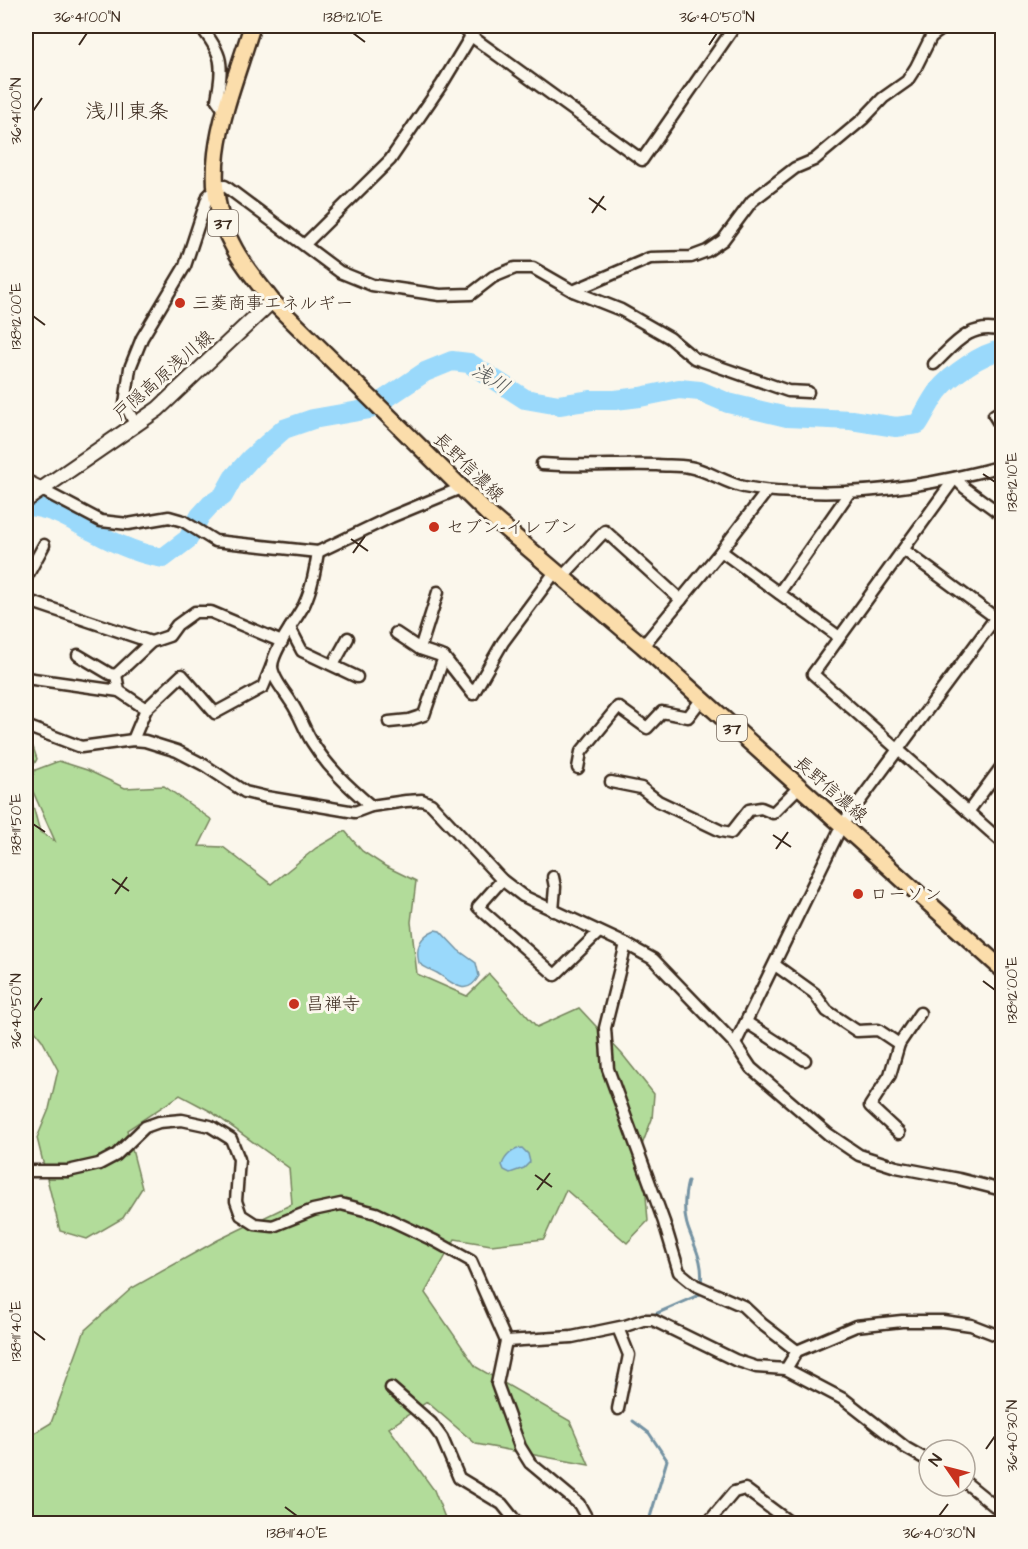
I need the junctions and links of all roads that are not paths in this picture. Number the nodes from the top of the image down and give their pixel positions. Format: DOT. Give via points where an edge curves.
graph roads {
  1 [pos="200,26"];
  2 [pos="252,26"];
  3 [pos="735,26"];
  4 [pos="946,26"];
  5 [pos="464,29"];
  6 [pos="224,110"];
  7 [pos="216,188"];
  8 [pos="305,244"];
  9 [pos="573,291"];
  10 [pos="272,300"];
  11 [pos="1002,331"];
  12 [pos="934,364"];
  13 [pos="808,392"];
  14 [pos="1002,410"];
  15 [pos="135,426"];
  16 [pos="1002,428"];
  17 [pos="542,464"];
  18 [pos="1002,466"];
  19 [pos="955,478"];
  20 [pos="26,482"];
  21 [pos="461,488"];
  22 [pos="767,491"];
  23 [pos="849,493"];
  24 [pos="33,495"];
  25 [pos="1002,515"];
  26 [pos="44,545"];
  27 [pos="904,550"];
  28 [pos="721,551"];
  29 [pos="318,552"];
  30 [pos="559,574"];
  31 [pos="26,578"];
  32 [pos="438,592"];
  33 [pos="779,593"];
  34 [pos="26,600"];
  35 [pos="681,600"];
  36 [pos="999,613"];
  37 [pos="290,628"];
  38 [pos="396,633"];
  39 [pos="838,636"];
  40 [pos="348,638"];
  41 [pos="151,642"];
  42 [pos="282,642"];
  43 [pos="643,646"];
  44 [pos="420,649"];
  45 [pos="78,655"];
  46 [pos="444,657"];
  47 [pos="272,665"];
  48 [pos="333,665"];
  49 [pos="116,675"];
  50 [pos="357,676"];
  51 [pos="26,678"];
  52 [pos="119,691"];
  53 [pos="701,700"];
  54 [pos="146,709"];
  55 [pos="389,722"];
  56 [pos="26,726"];
  57 [pos="134,740"];
  58 [pos="900,750"];
  59 [pos="1002,766"];
  60 [pos="578,768"];
  61 [pos="611,782"];
  62 [pos="798,788"];
  63 [pos="371,806"];
  64 [pos="968,812"];
  65 [pos="842,825"];
  66 [pos="1002,842"];
  67 [pos="553,877"];
  68 [pos="502,880"];
  69 [pos="553,911"];
  70 [pos="599,932"];
  71 [pos="626,944"];
  72 [pos="775,965"];
  73 [pos="1002,969"];
  74 [pos="920,1013"];
  75 [pos="746,1022"];
  76 [pos="735,1044"];
  77 [pos="899,1044"];
  78 [pos="805,1060"];
  79 [pos="1002,1119"];
  80 [pos="1002,1125"];
  81 [pos="899,1133"];
  82 [pos="26,1171"];
  83 [pos="1001,1186"];
  84 [pos="618,1328"];
  85 [pos="1002,1337"];
  86 [pos="506,1341"];
  87 [pos="797,1351"];
  88 [pos="786,1369"];
  89 [pos="391,1388"];
  90 [pos="618,1409"];
  91 [pos="917,1454"];
  92 [pos="977,1492"];
  93 [pos="1002,1512"];
  94 [pos="518,1524"];
  95 [pos="590,1524"];
  96 [pos="707,1524"];
  97 [pos="792,1524"];
  1 -- 6 [label="street" via="215,44 222,68 217,100"];
  2 -- 6 [label="main road, 長野信濃線 / 37"];
  3 -- 5 [label="street" via="642,160"];
  4 -- 9 [label="street" via="931,37 907,81 814,160 795,168 752,201 723,240 691,257 650,258"];
  5 -- 8 [label="street" via="442,84 390,160"];
  6 -- 7 [label="main road, 長野信濃線 / 37" via="217,141"];
  7 -- 8 [label="street" via="225,186"];
  7 -- 10 [label="main road, 長野信濃線 / 37" via="222,223 231,244"];
  7 -- 15 [label="street" via="208,196 185,266 142,338 130,368 125,404"];
  8 -- 9 [label="street" via="340,272 372,285 400,290 471,294 493,277 515,268 533,268"];
  9 -- 13 [label="street" via="621,310 694,358 788,391"];
  10 -- 15 [label="main road, 戸隠高原浅川線" via="158,409"];
  10 -- 21 [label="main road, 長野信濃線 / 37"];
  11 -- 12 [label="street" via="994,328 967,332"];
  14 -- 16 [label="street" via="994,415"];
  15 -- 24 [label="main road, 戸隠高原浅川線"];
  17 -- 22 [label="street" via="689,467 742,487"];
  18 -- 19 [label="street"];
  19 -- 23 [label="street"];
  19 -- 25 [label="street"];
  19 -- 27 [label="street"];
  20 -- 24 [label="main road"];
  21 -- 29 [label="street"];
  21 -- 30 [label="main road, 長野信濃線 / 37"];
  22 -- 23 [label="street"];
  22 -- 28 [label="street"];
  23 -- 33 [label="street"];
  24 -- 29 [label="street" via="101,520 128,524 169,517 215,541"];
  26 -- 31 [label="street"];
  27 -- 36 [label="street"];
  27 -- 39 [label="street"];
  28 -- 33 [label="street"];
  28 -- 35 [label="street"];
  29 -- 37 [label="street" via="307,596"];
  30 -- 35 [label="street" via="605,531"];
  30 -- 43 [label="main road, 長野信濃線 / 37"];
  30 -- 46 [label="street" via="503,642 473,694"];
  32 -- 44 [label="street"];
  33 -- 39 [label="street"];
  34 -- 41 [label="street"];
  35 -- 43 [label="street"];
  36 -- 58 [label="street"];
  37 -- 42 [label="street"];
  37 -- 48 [label="street" via="302,651"];
  38 -- 44 [label="street"];
  39 -- 58 [label="street" via="813,674"];
  40 -- 48 [label="street"];
  41 -- 42 [label="street" via="169,636 195,612 212,612"];
  41 -- 49 [label="street"];
  42 -- 47 [label="street"];
  43 -- 53 [label="main road, 長野信濃線 / 37"];
  44 -- 46 [label="street"];
  45 -- 49 [label="street"];
  46 -- 55 [label="street" via="424,715"];
  47 -- 54 [label="street" via="262,687 215,713 182,675"];
  47 -- 63 [label="street" via="274,675 326,762"];
  48 -- 50 [label="street"];
  49 -- 52 [label="street"];
  51 -- 52 [label="street"];
  52 -- 54 [label="street"];
  53 -- 60 [label="street" via="688,717 662,712 647,728 618,707 581,752"];
  53 -- 62 [label="main road, 長野信濃線 / 37"];
  54 -- 57 [label="street"];
  56 -- 57 [label="street" via="81,747"];
  57 -- 63 [label="street" via="177,751 245,792 355,812"];
  58 -- 64 [label="street"];
  58 -- 65 [label="street"];
  59 -- 64 [label="street"];
  61 -- 62 [label="street" via="641,788 658,801 732,833 749,810 761,808 773,813"];
  62 -- 65 [label="main road, 長野信濃線 / 37"];
  63 -- 68 [label="street" via="422,800 431,804"];
  64 -- 66 [label="street"];
  65 -- 72 [label="street"];
  65 -- 73 [label="main road, 長野信濃線 / 37"];
  67 -- 69 [label="street"];
  68 -- 69 [label="street"];
  68 -- 70 [label="street" via="478,907 555,975"];
  69 -- 70 [label="street"];
  70 -- 71 [label="street"];
  71 -- 76 [label="street" via="652,959"];
  71 -- 87 [label="street" via="605,1028 608,1069 679,1272 695,1285 743,1306"];
  72 -- 75 [label="street"];
  72 -- 77 [label="street" via="814,993 827,1011 857,1031 878,1030"];
  74 -- 77 [label="street"];
  75 -- 76 [label="street"];
  75 -- 78 [label="street"];
  76 -- 83 [label="street" via="751,1068 828,1134 859,1155 896,1167"];
  77 -- 81 [label="street" via="891,1075 870,1106"];
  79 -- 80 [label="street"];
  82 -- 86 [label="street" via="68,1171 99,1164 116,1155 145,1127 159,1122 182,1120 210,1126 231,1139 240,1159 236,1201 241,1215 255,1224 273,1226 341,1204 376,1213 435,1241 471,1261"];
  84 -- 86 [label="street" via="572,1337"];
  84 -- 88 [label="street" via="653,1320 735,1360 756,1367"];
  84 -- 90 [label="street" via="629,1355"];
  85 -- 87 [label="street" via="971,1324 902,1321 856,1326"];
  86 -- 95 [label="street" via="497,1384 520,1447 530,1463 579,1504"];
  87 -- 88 [label="street"];
  88 -- 91 [label="street" via="845,1400"];
  89 -- 94 [label="street" via="431,1423 459,1478 502,1504"];
  92 -- 93 [label="street"];
  96 -- 97 [label="street" via="734,1492 745,1489"];
}
